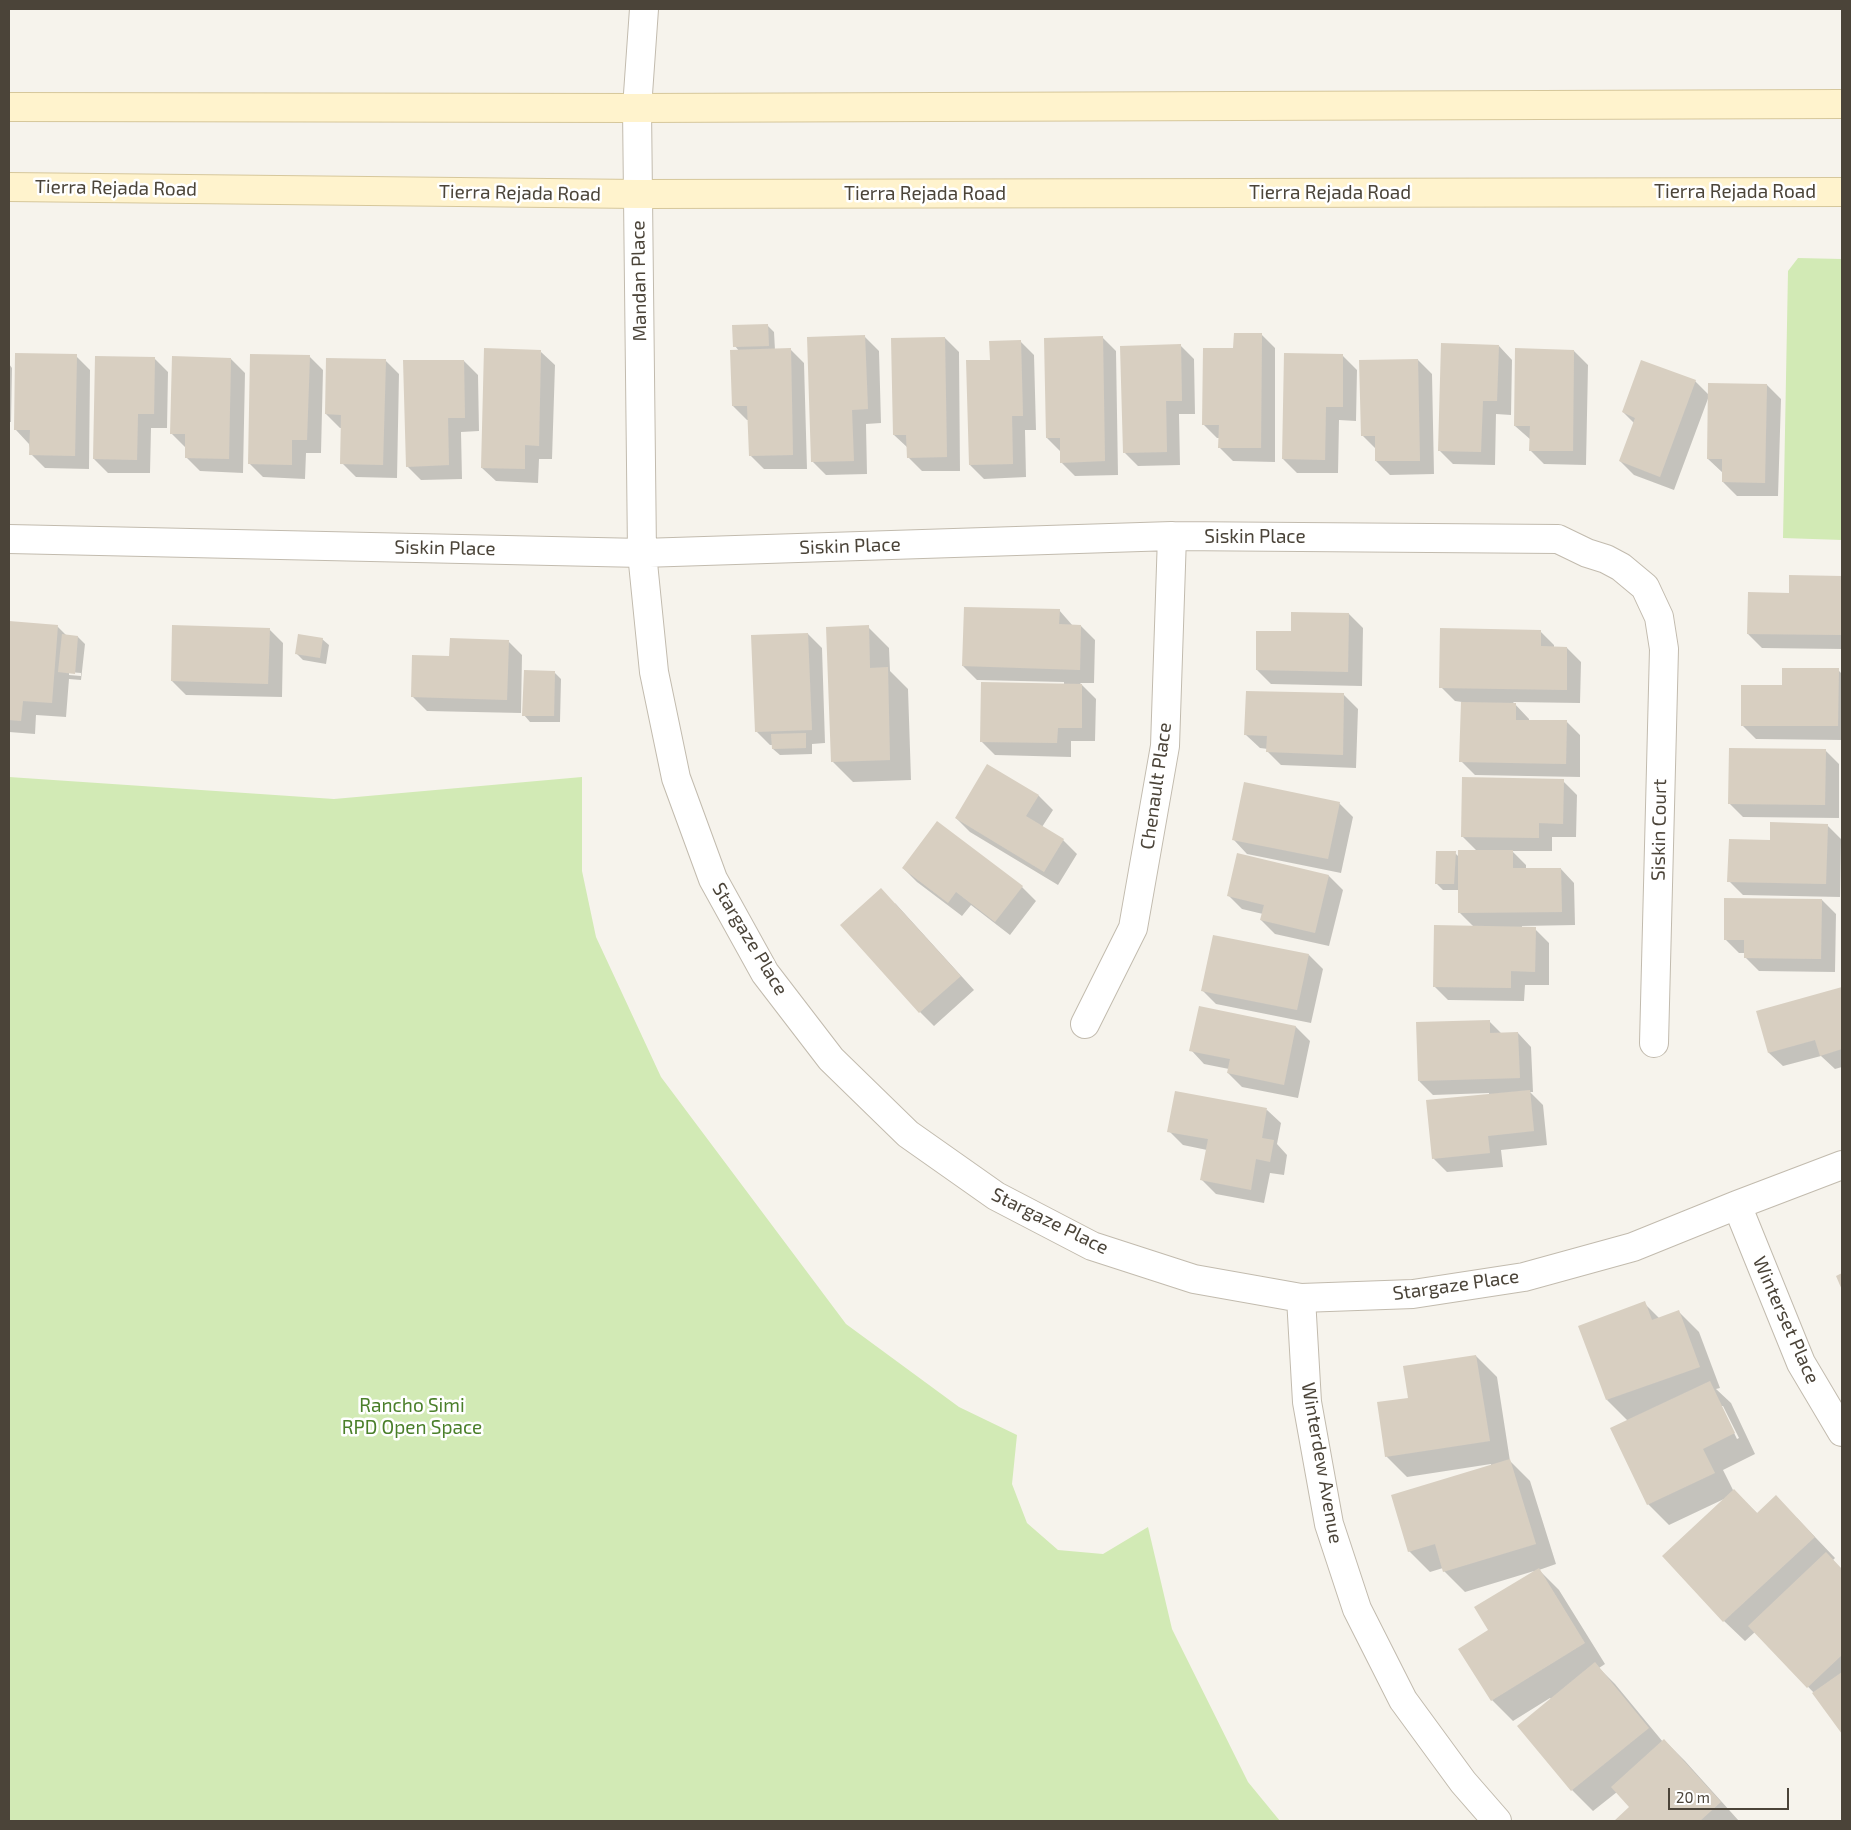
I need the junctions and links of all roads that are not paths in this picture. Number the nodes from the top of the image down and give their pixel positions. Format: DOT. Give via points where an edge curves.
graph roads {
  1 [pos="644,9"];
  2 [pos="1842,104"];
  3 [pos="9,106"];
  4 [pos="638,108"];
  5 [pos="9,187"];
  6 [pos="1842,192"];
  7 [pos="638,194"];
  8 [pos="1172,536"];
  9 [pos="9,539"];
  10 [pos="642,553"];
  11 [pos="1659,617"];
  12 [pos="1085,1024"];
  13 [pos="1654,1043"];
  14 [pos="1842,1165"];
  15 [pos="1737,1204"];
  16 [pos="1301,1298"];
  17 [pos="1842,1432"];
  18 [pos="1498,1821"];
  1 -- 4 [label="street, Mandan Place"];
  2 -- 4 [label="main road"];
  3 -- 4 [label="main road"];
  4 -- 7 [label="street, Mandan Place"];
  5 -- 7 [label="main road, Tierra Rejada Road"];
  6 -- 7 [label="main road, Tierra Rejada Road"];
  7 -- 10 [label="street, Mandan Place"];
  8 -- 10 [label="street, Siskin Place"];
  8 -- 11 [label="street, Siskin Place" via="1558,539 1621,567 1645,587"];
  8 -- 12 [label="street, Chenault Place" via="1165,746 1135,918"];
  9 -- 10 [label="street, Siskin Place"];
  10 -- 16 [label="street, Stargaze Place" via="656,682 676,778 713,879 765,973 831,1059 908,1134 996,1196 1092,1246 1194,1279"];
  11 -- 13 [label="street, Siskin Court" via="1664,649"];
  14 -- 15 [label="street, Stargaze Place"];
  15 -- 16 [label="street, Stargaze Place" via="1632,1247 1524,1276 1413,1294"];
  15 -- 17 [label="street, Winterset Place" via="1801,1363"];
  16 -- 18 [label="street, Winterdew Avenue" via="1307,1402 1325,1505 1357,1610 1403,1700 1463,1782"];
}
